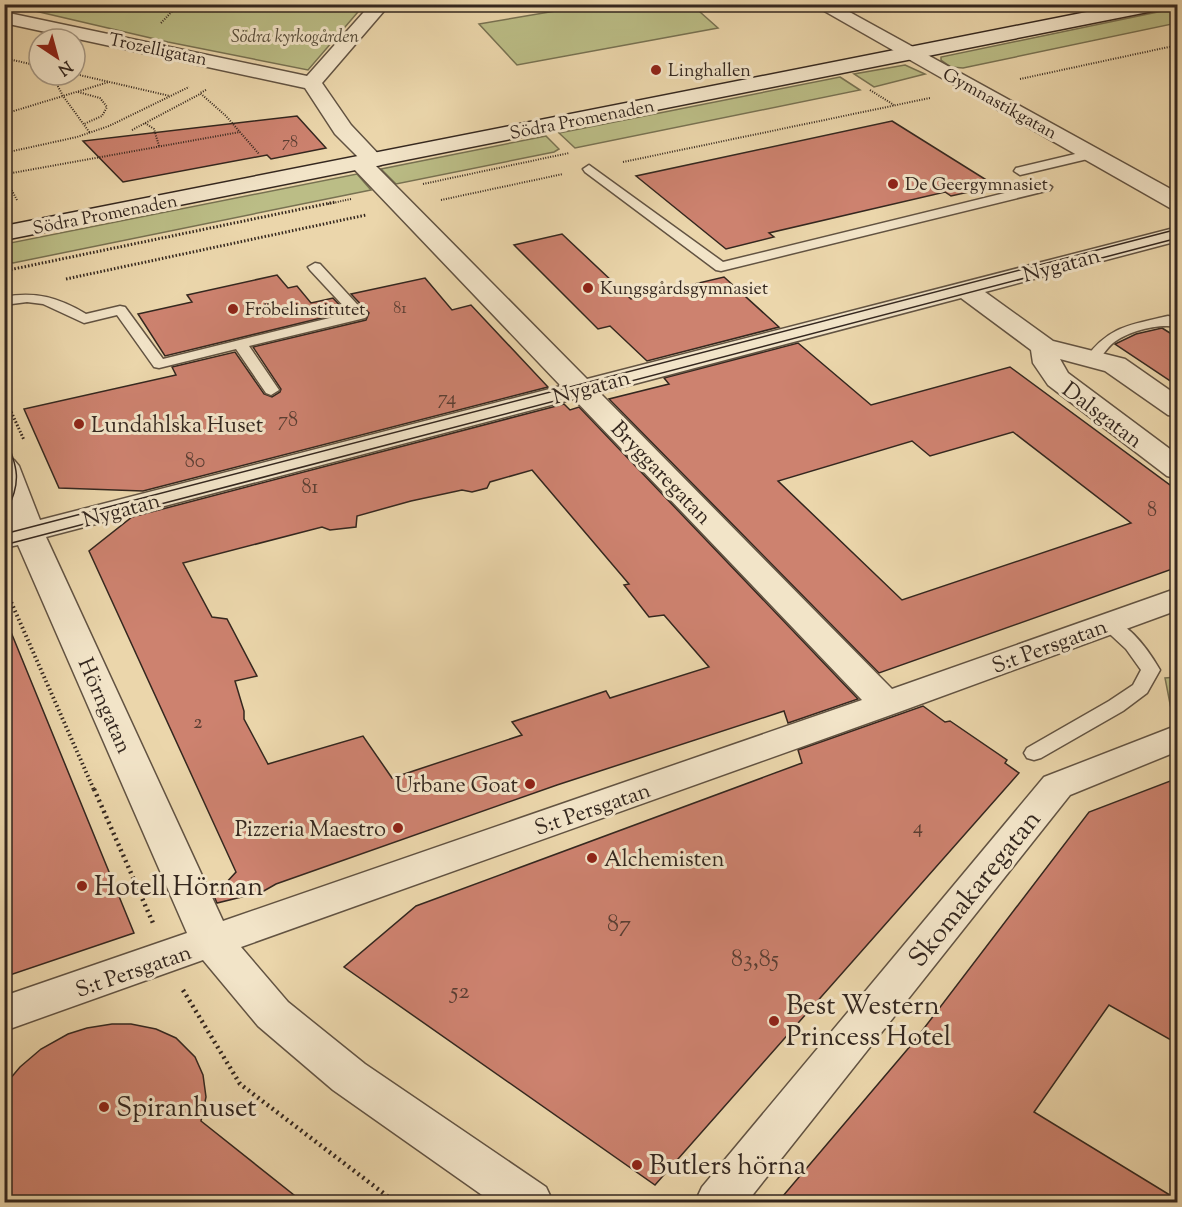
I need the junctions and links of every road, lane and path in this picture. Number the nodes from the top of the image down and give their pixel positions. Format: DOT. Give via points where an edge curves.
graph roads {
  1 [pos="179,4"];
  2 [pos="381,4"];
  3 [pos="821,4"];
  4 [pos="1158,4"];
  5 [pos="4,17"];
  6 [pos="158,27"];
  7 [pos="912,54"];
  8 [pos="4,58"];
  9 [pos="27,63"];
  10 [pos="87,77"];
  11 [pos="109,82"];
  12 [pos="312,83"];
  13 [pos="58,87"];
  14 [pos="209,88"];
  15 [pos="77,92"];
  16 [pos="200,93"];
  17 [pos="63,96"];
  18 [pos="4,114"];
  19 [pos="144,123"];
  20 [pos="84,124"];
  21 [pos="132,130"];
  22 [pos="240,132"];
  23 [pos="90,133"];
  24 [pos="159,146"];
  25 [pos="4,153"];
  26 [pos="1092,154"];
  27 [pos="264,162"];
  28 [pos="367,162"];
  29 [pos="588,169"];
  30 [pos="1020,171"];
  31 [pos="1046,188"];
  32 [pos="1178,202"];
  33 [pos="20,207"];
  34 [pos="4,233"];
  35 [pos="1178,234"];
  36 [pos="315,267"];
  37 [pos="965,289"];
  38 [pos="4,301"];
  39 [pos="1178,323"];
  40 [pos="240,344"];
  41 [pos="1044,347"];
  42 [pos="1092,359"];
  43 [pos="581,389"];
  44 [pos="271,390"];
  45 [pos="1178,409"];
  46 [pos="4,466"];
  47 [pos="1178,470"];
  48 [pos="16,536"];
  49 [pos="4,586"];
  50 [pos="1178,598"];
  51 [pos="1108,624"];
  52 [pos="886,704"];
  53 [pos="1178,737"];
  54 [pos="1034,753"];
  55 [pos="212,942"];
  56 [pos="167,957"];
  57 [pos="4,1014"];
  58 [pos="395,1203"];
  59 [pos="529,1203"];
  60 [pos="719,1203"];
  1 -- 6 [label="path"];
  2 -- 12 [label="street"];
  3 -- 7 [label="street, Gymnastikgatan"];
  4 -- 7 [label="street, Södra Promenaden"];
  5 -- 12 [label="street, Trozelligatan"];
  7 -- 26 [label="street, Gymnastikgatan"];
  7 -- 28 [label="street, Södra Promenaden"];
  8 -- 9 [label="path"];
  10 -- 11 [label="path"];
  11 -- 15 [label="path"];
  11 -- 23 [label="path" via="171,96"];
  12 -- 28 [label="street, Bryggaregatan"];
  13 -- 17 [label="path"];
  14 -- 16 [label="path"];
  15 -- 17 [label="path"];
  15 -- 20 [label="path" via="100,98 106,107 102,117"];
  16 -- 19 [label="path"];
  16 -- 22 [label="path"];
  17 -- 18 [label="path"];
  17 -- 20 [label="path"];
  19 -- 21 [label="path"];
  19 -- 24 [label="path" via="154,129"];
  20 -- 23 [label="path"];
  22 -- 24 [label="path"];
  22 -- 27 [label="path"];
  23 -- 25 [label="path"];
  24 -- 33 [label="path" via="12,173 5,178"];
  26 -- 30 [label="lane"];
  26 -- 32 [label="street, Gymnastikgatan"];
  28 -- 34 [label="street, Södra Promenaden"];
  28 -- 43 [label="street, Bryggaregatan"];
  29 -- 31 [label="lane" via="721,267"];
  35 -- 37 [label="street, Nygatan"];
  36 -- 40 [label="lane" via="360,315"];
  37 -- 41 [label="street, Dalsgatan"];
  37 -- 43 [label="street, Nygatan"];
  38 -- 40 [label="lane" via="27,296 54,301 84,320 120,310 159,364"];
  39 -- 42 [label="lane" via="1168,320 1131,329 1108,340"];
  40 -- 44 [label="lane"];
  41 -- 42 [label="street, Dalsgatan"];
  41 -- 47 [label="street, Dalsgatan" via="1047,363 1058,379"];
  42 -- 45 [label="street, Dalsgatan" via="1115,365"];
  43 -- 48 [label="street, Nygatan"];
  43 -- 52 [label="street, Bryggaregatan"];
  46 -- 48 [label="street, Hörngatan"];
  48 -- 55 [label="street, Hörngatan"];
  49 -- 56 [label="path"];
  50 -- 51 [label="street, S:t Persgatan"];
  51 -- 52 [label="street, S:t Persgatan"];
  51 -- 54 [label="lane" via="1133,645 1151,670 1140,689"];
  52 -- 55 [label="street, S:t Persgatan"];
  53 -- 60 [label="street, Skomakaregatan" via="1057,786"];
  55 -- 56 [label="street, S:t Persgatan"];
  55 -- 59 [label="street, Hörngatan" via="273,1014 349,1077"];
  56 -- 57 [label="street, S:t Persgatan"];
  56 -- 58 [label="path" via="240,1084"];
}
